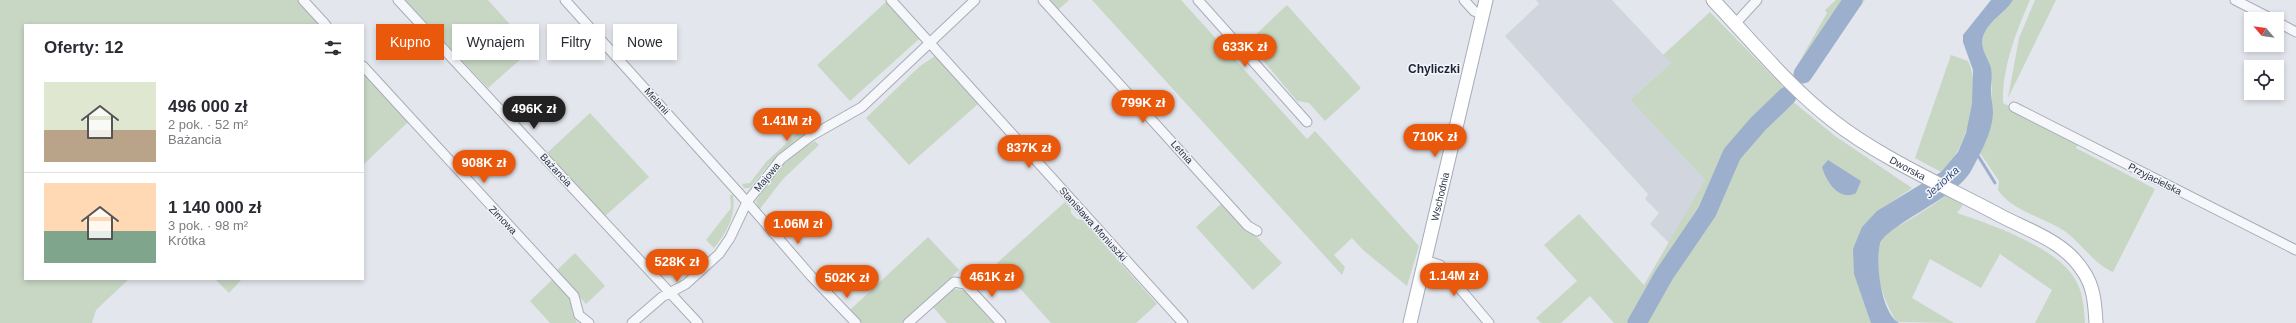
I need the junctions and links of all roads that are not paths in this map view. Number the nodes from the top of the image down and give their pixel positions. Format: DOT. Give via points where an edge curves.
graph roads {
  1 [pos="303,0"];
  2 [pos="398,0"];
  3 [pos="565,0"];
  4 [pos="890,0"];
  5 [pos="975,0"];
  6 [pos="1043,0"];
  7 [pos="1198,0"];
  8 [pos="1464,0"];
  9 [pos="1486,0"];
  10 [pos="1713,0"];
  11 [pos="1757,0"];
  12 [pos="2236,0"];
  13 [pos="2259,12"];
  14 [pos="1482,15"];
  15 [pos="325,24"];
  16 [pos="1735,24"];
  17 [pos="2284,26"];
  18 [pos="2296,32"];
  19 [pos="928,42"];
  20 [pos="364,67"];
  21 [pos="2014,108"];
  22 [pos="1307,122"];
  23 [pos="747,202"];
  24 [pos="1257,231"];
  25 [pos="2296,250"];
  26 [pos="1425,260"];
  27 [pos="670,292"];
  28 [pos="589,323"];
  29 [pos="632,323"];
  30 [pos="698,323"];
  31 [pos="856,323"];
  32 [pos="908,323"];
  33 [pos="1001,323"];
  34 [pos="1183,323"];
  35 [pos="1410,323"];
  36 [pos="1489,323"];
  37 [pos="2096,323"];
  1 -- 15 [label="street"];
  2 -- 27 [label="street, Bażancia"];
  3 -- 23 [label="street, Melanii"];
  4 -- 19 [label="street, Stanisława Moniuszki"];
  5 -- 19 [label="street, Majowa"];
  6 -- 24 [label="street, Letnia" via="1248,226"];
  7 -- 22 [label="street"];
  8 -- 14 [label="street" via="1474,11"];
  9 -- 14 [label="street, Wschodnia"];
  10 -- 16 [label="street, Dworska"];
  11 -- 16 [label="street"];
  12 -- 13 [label="street"];
  14 -- 26 [label="street, Wschodnia"];
  16 -- 37 [label="street, Dworska" via="1798,91 1832,120 1872,148 2056,244 2069,254 2084,271 2091,287"];
  17 -- 18 [label="street"];
  19 -- 23 [label="street, Majowa" via="920,53 862,107 811,136 781,159"];
  19 -- 34 [label="street, Stanisława Moniuszki"];
  20 -- 28 [label="street, Zimowa" via="569,290 575,299 579,315"];
  21 -- 25 [label="street, Przyjacielska"];
  23 -- 27 [label="street, Majowa" via="730,238 719,254 686,284"];
  23 -- 31 [label="street, Melanii" via="823,290"];
  26 -- 35 [label="street, Wschodnia"];
  26 -- 36 [label="street" via="1440,265"];
  27 -- 29 [label="street, Majowa"];
  27 -- 30 [label="street, Bażancia"];
  32 -- 33 [label="street" via="954,282 966,284"];
}
